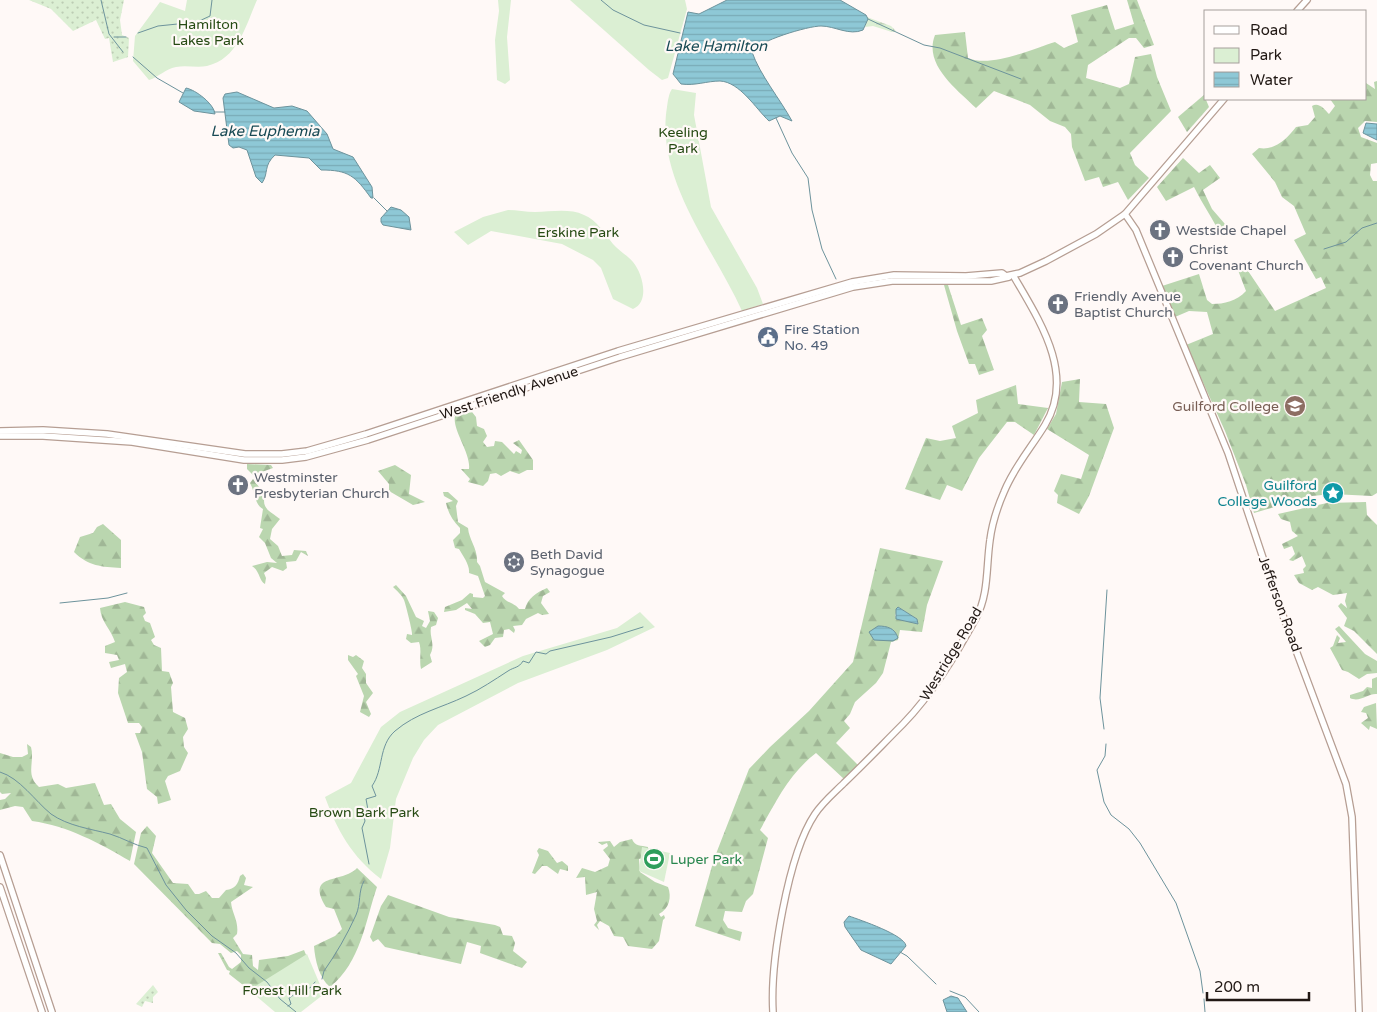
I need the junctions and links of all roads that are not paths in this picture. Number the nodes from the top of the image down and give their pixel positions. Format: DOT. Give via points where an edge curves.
graph roads {
  1 [pos="1307,0"];
  2 [pos="1298,10"];
  3 [pos="1223,100"];
  4 [pos="1125,214"];
  5 [pos="1013,275"];
  6 [pos="0,431"];
  7 [pos="0,436"];
  8 [pos="0,855"];
  9 [pos="0,887"];
  10 [pos="42,1012"];
  11 [pos="52,1012"];
  12 [pos="773,1012"];
  13 [pos="1359,1012"];
  1 -- 2 [label="main road"];
  3 -- 4 [label="main road, West Friendly Avenue"];
  4 -- 5 [label="main road, West Friendly Avenue" via="1080,242"];
  4 -- 13 [label="main road, Jefferson Road" via="1136,230 1228,453 1276,597 1343,772 1351,806"];
  5 -- 6 [label="main road, West Friendly Avenue" via="869,277 627,348 307,451 245,454 124,436 43,430"];
  5 -- 7 [label="main road, West Friendly Avenue" via="991,281 892,281 853,287 306,457 244,460 132,442"];
  5 -- 12 [label="main road, Westridge Road" via="1053,351 1058,376 1054,405 1046,425 1015,469 998,505 989,542 983,602 961,643 925,700 824,803 808,825 781,922"];
  8 -- 11 [label="main road"];
  9 -- 10 [label="main road"];
}
